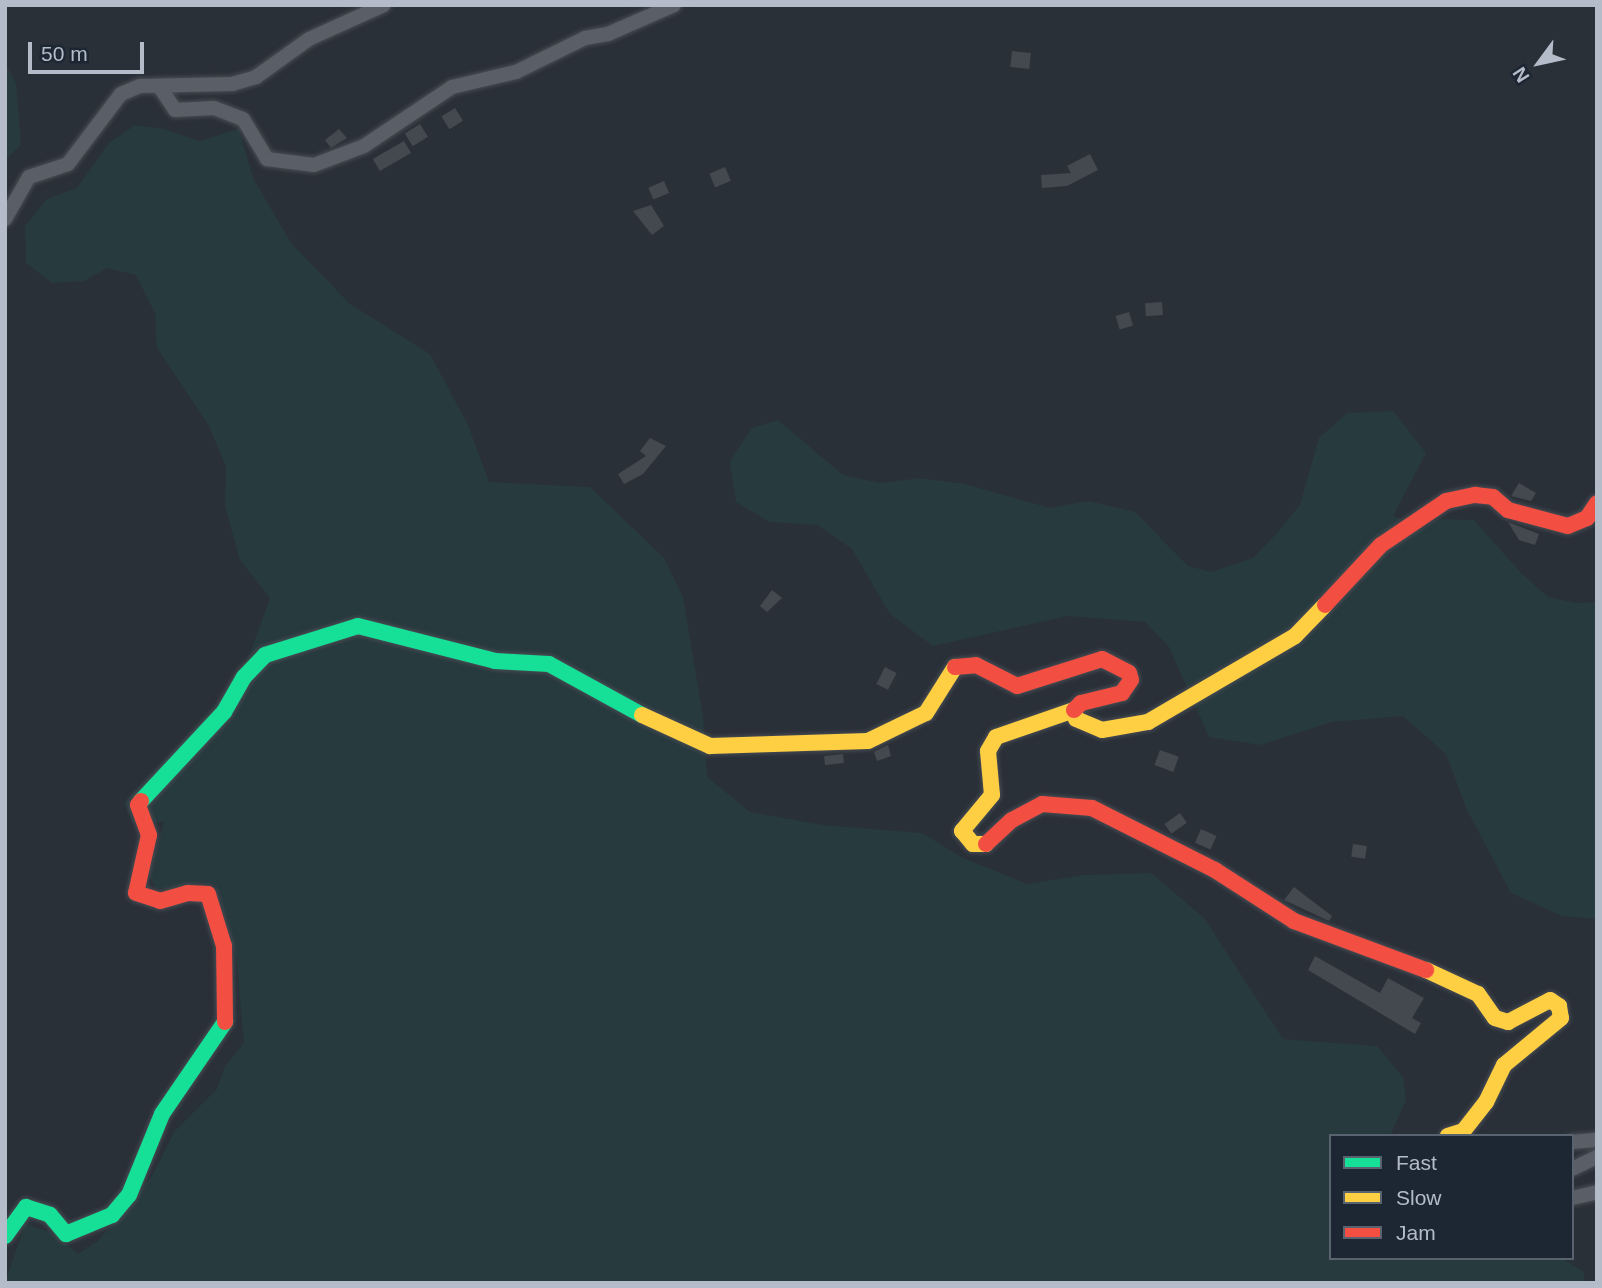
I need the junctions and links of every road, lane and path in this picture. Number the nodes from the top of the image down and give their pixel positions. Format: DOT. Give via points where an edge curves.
graph roads {
  1 [pos="384,5"];
  2 [pos="674,5"];
  3 [pos="159,86"];
  4 [pos="5,219"];
  5 [pos="1597,503"];
  6 [pos="1592,521"];
  7 [pos="1074,710"];
  8 [pos="1454,1134"];
  9 [pos="1597,1140"];
  10 [pos="1574,1142"];
  11 [pos="1597,1157"];
  12 [pos="1574,1168"];
  13 [pos="1597,1192"];
  14 [pos="1574,1198"];
  15 [pos="5,1237"];
  1 -- 3 [label="street" via="309,38 256,77 232,85"];
  2 -- 3 [label="street" via="608,34 585,38 516,72 452,87 364,146 314,165 268,159 243,120 214,108 175,110"];
  3 -- 4 [label="street" via="140,86 121,94 68,164 29,177"];
  5 -- 6 [label="street"];
  6 -- 7 [label="street" via="1568,526 1535,513 1508,510 1493,497 1475,495 1446,501 1381,545 1295,636 1148,722 1102,730 1076,719"];
  7 -- 8 [label="street" via="996,737 988,751 992,795 962,831 973,844 985,845 1012,820 1042,804 1092,808 1215,870 1294,921 1457,982 1478,994 1494,1018 1508,1022 1550,1000 1559,1006 1561,1018 1504,1065 1486,1102 1463,1131"];
  7 -- 15 [label="street" via="1082,703 1122,694 1131,680 1129,673 1102,659 1017,686 976,665 954,667 926,713 867,741 741,747 710,746 600,696 549,664 484,659 358,626 265,655 244,677 224,712 158,778 138,805 149,835 136,893 160,901 208,894 224,946 225,1028 162,1114 129,1195 112,1215 66,1234 50,1215 26,1207"];
  9 -- 10 [label="street"];
  11 -- 12 [label="street"];
  13 -- 14 [label="street"];
}
